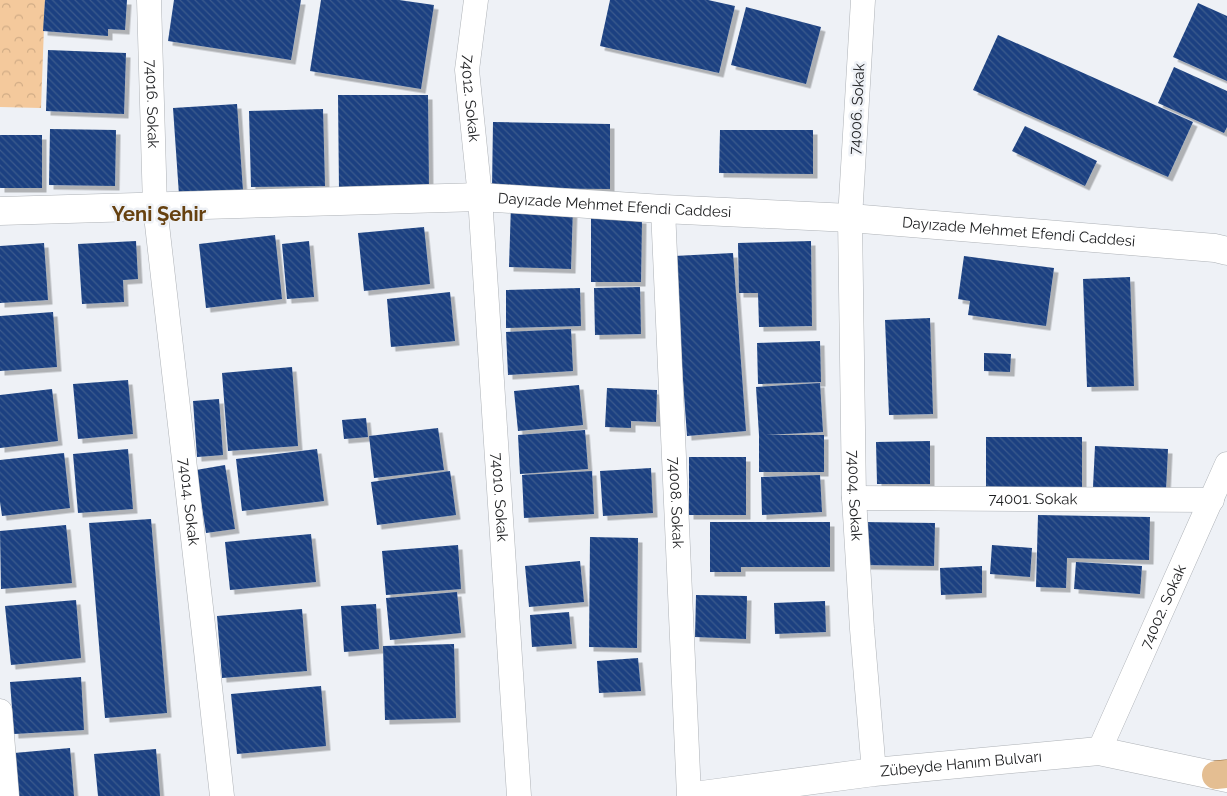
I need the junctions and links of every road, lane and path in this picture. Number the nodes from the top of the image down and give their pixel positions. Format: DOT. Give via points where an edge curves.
graph roads {
  1 [pos="149,0"];
  2 [pos="476,0"];
  3 [pos="862,0"];
  4 [pos="480,197"];
  5 [pos="155,207"];
  6 [pos="663,209"];
  7 [pos="0,211"];
  8 [pos="850,218"];
  9 [pos="1227,251"];
  10 [pos="1227,464"];
  11 [pos="854,498"];
  12 [pos="1212,500"];
  13 [pos="0,711"];
  14 [pos="1099,751"];
  15 [pos="874,772"];
  16 [pos="1223,776"];
  17 [pos="7,796"];
  18 [pos="222,796"];
  19 [pos="519,796"];
  20 [pos="689,796"];
  21 [pos="694,796"];
  1 -- 5 [label="street, 74016. Sokak"];
  2 -- 4 [label="street, 74012. Sokak" via="468,70"];
  3 -- 8 [label="street, 74006. Sokak"];
  4 -- 5 [label="street, Dayızade Mehmet Efendi Caddesi"];
  4 -- 6 [label="street, Dayızade Mehmet Efendi Caddesi"];
  4 -- 19 [label="street, 74010. Sokak"];
  5 -- 7 [label="street, Dayızade Mehmet Efendi Caddesi"];
  5 -- 18 [label="street, 74014. Sokak"];
  6 -- 8 [label="street, Dayızade Mehmet Efendi Caddesi"];
  6 -- 20 [label="street, 74008. Sokak"];
  8 -- 9 [label="street, Dayızade Mehmet Efendi Caddesi"];
  8 -- 11 [label="street, 74004. Sokak"];
  10 -- 12 [label="street, 74002. Sokak"];
  11 -- 12 [label="street, 74001. Sokak"];
  11 -- 15 [label="street, 74004. Sokak"];
  12 -- 14 [label="street, 74002. Sokak"];
  13 -- 17 [label="street"];
  14 -- 15 [label="street, Zübeyde Hanım Bulvarı"];
  14 -- 16 [label="street, Zübeyde Hanım Bulvarı"];
  15 -- 21 [label="street, Zübeyde Hanım Bulvarı"];
}
